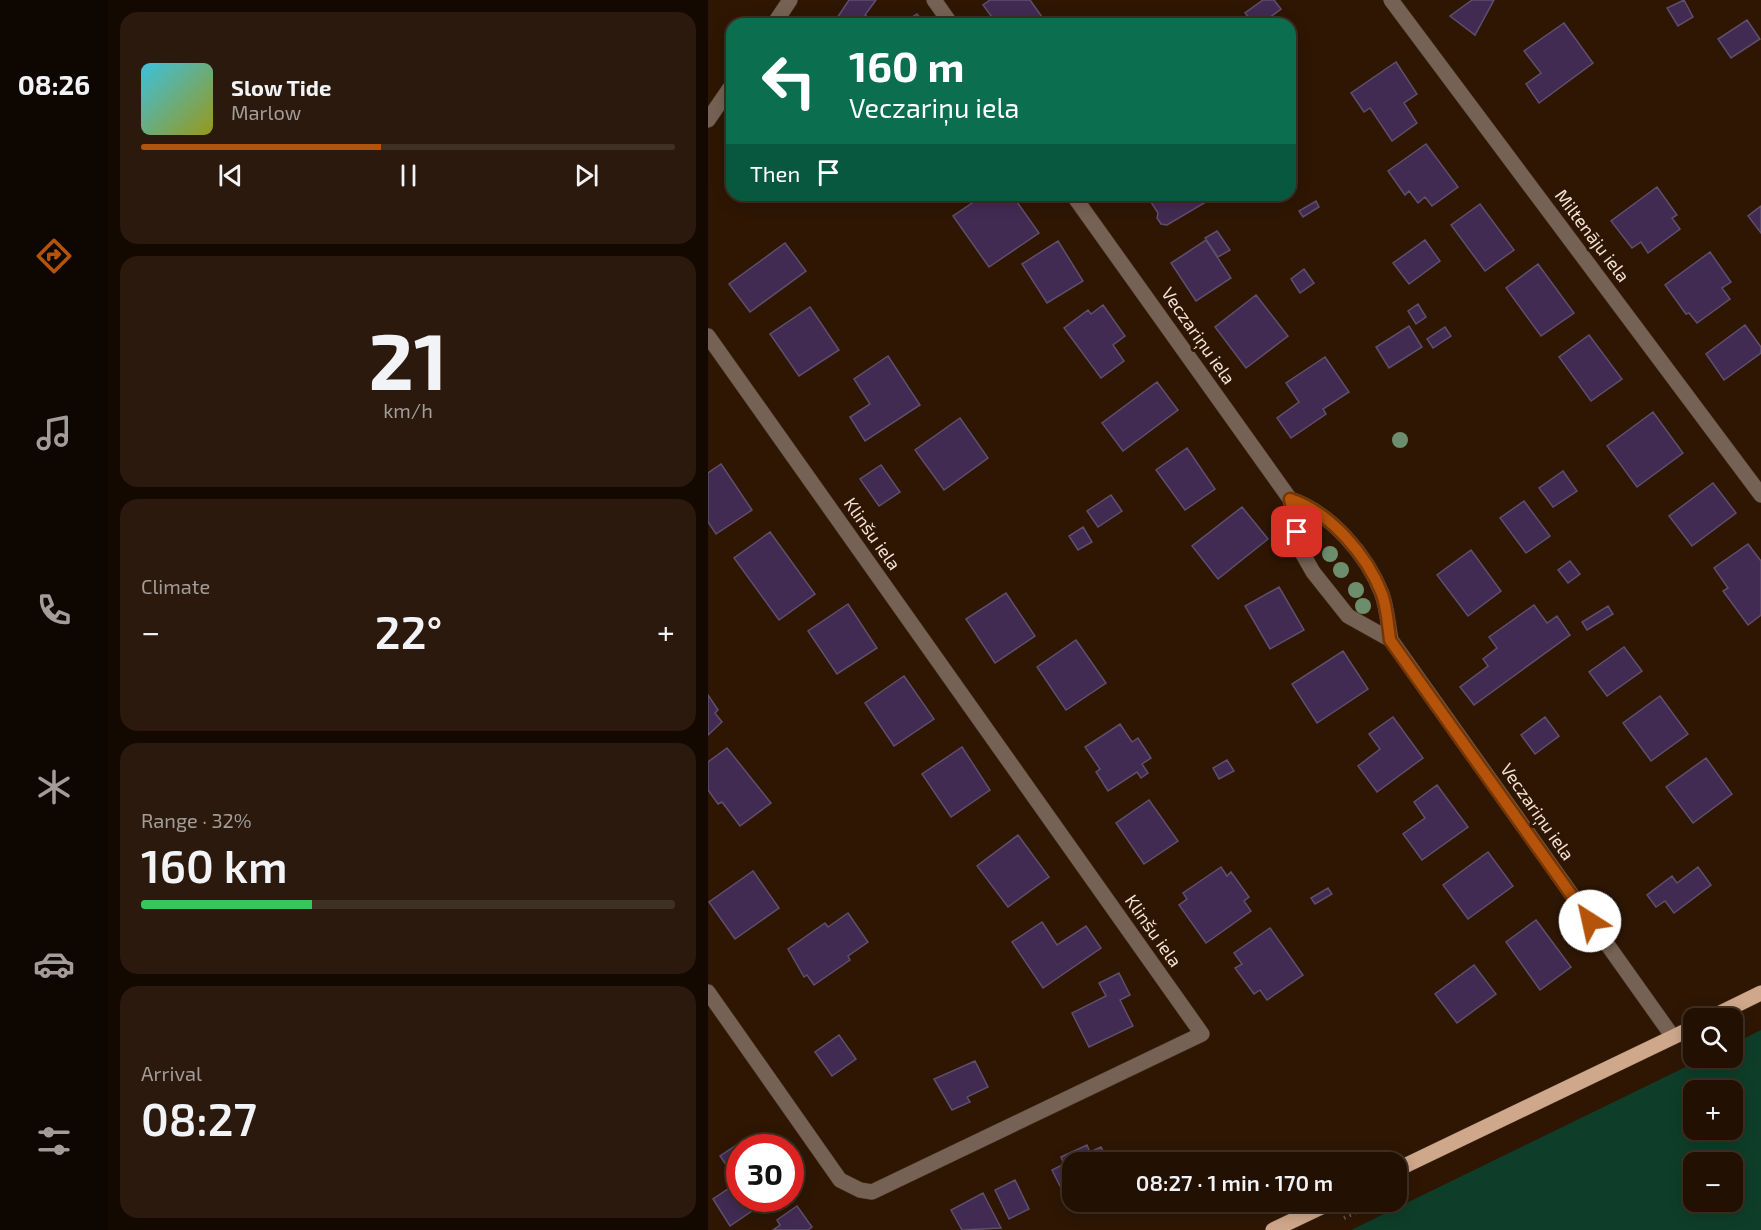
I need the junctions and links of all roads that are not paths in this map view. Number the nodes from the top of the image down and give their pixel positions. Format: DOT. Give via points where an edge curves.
graph roads {
  1 [pos="790,0"];
  2 [pos="934,0"];
  3 [pos="1392,0"];
  4 [pos="778,18"];
  5 [pos="947,18"];
  6 [pos="726,94"];
  7 [pos="708,120"];
  8 [pos="1077,201"];
  9 [pos="708,336"];
  10 [pos="1761,495"];
  11 [pos="1290,499"];
  12 [pos="1390,640"];
  13 [pos="708,992"];
  14 [pos="1761,993"];
  15 [pos="1730,1008"];
  16 [pos="1683,1032"];
  17 [pos="1673,1037"];
  18 [pos="1407,1165"];
  19 [pos="1311,1212"];
  20 [pos="1273,1230"];
  1 -- 4 [label="street"];
  2 -- 5 [label="street"];
  3 -- 10 [label="street, Miltenāju iela"];
  6 -- 7 [label="street"];
  8 -- 11 [label="street, Veczariņu iela"];
  9 -- 13 [label="street, Klinšu iela" via="1202,1034 872,1192 840,1180"];
  11 -- 12 [label="street, Veczariņu iela" via="1300,549 1313,572 1348,616"];
  11 -- 12 [label="street, Veczariņu iela" via="1310,506 1334,526 1365,562 1382,595"];
  12 -- 17 [label="street, Veczariņu iela"];
  14 -- 15 [label="main road"];
  16 -- 17 [label="main road"];
  17 -- 18 [label="main road"];
  19 -- 20 [label="main road"];
}
